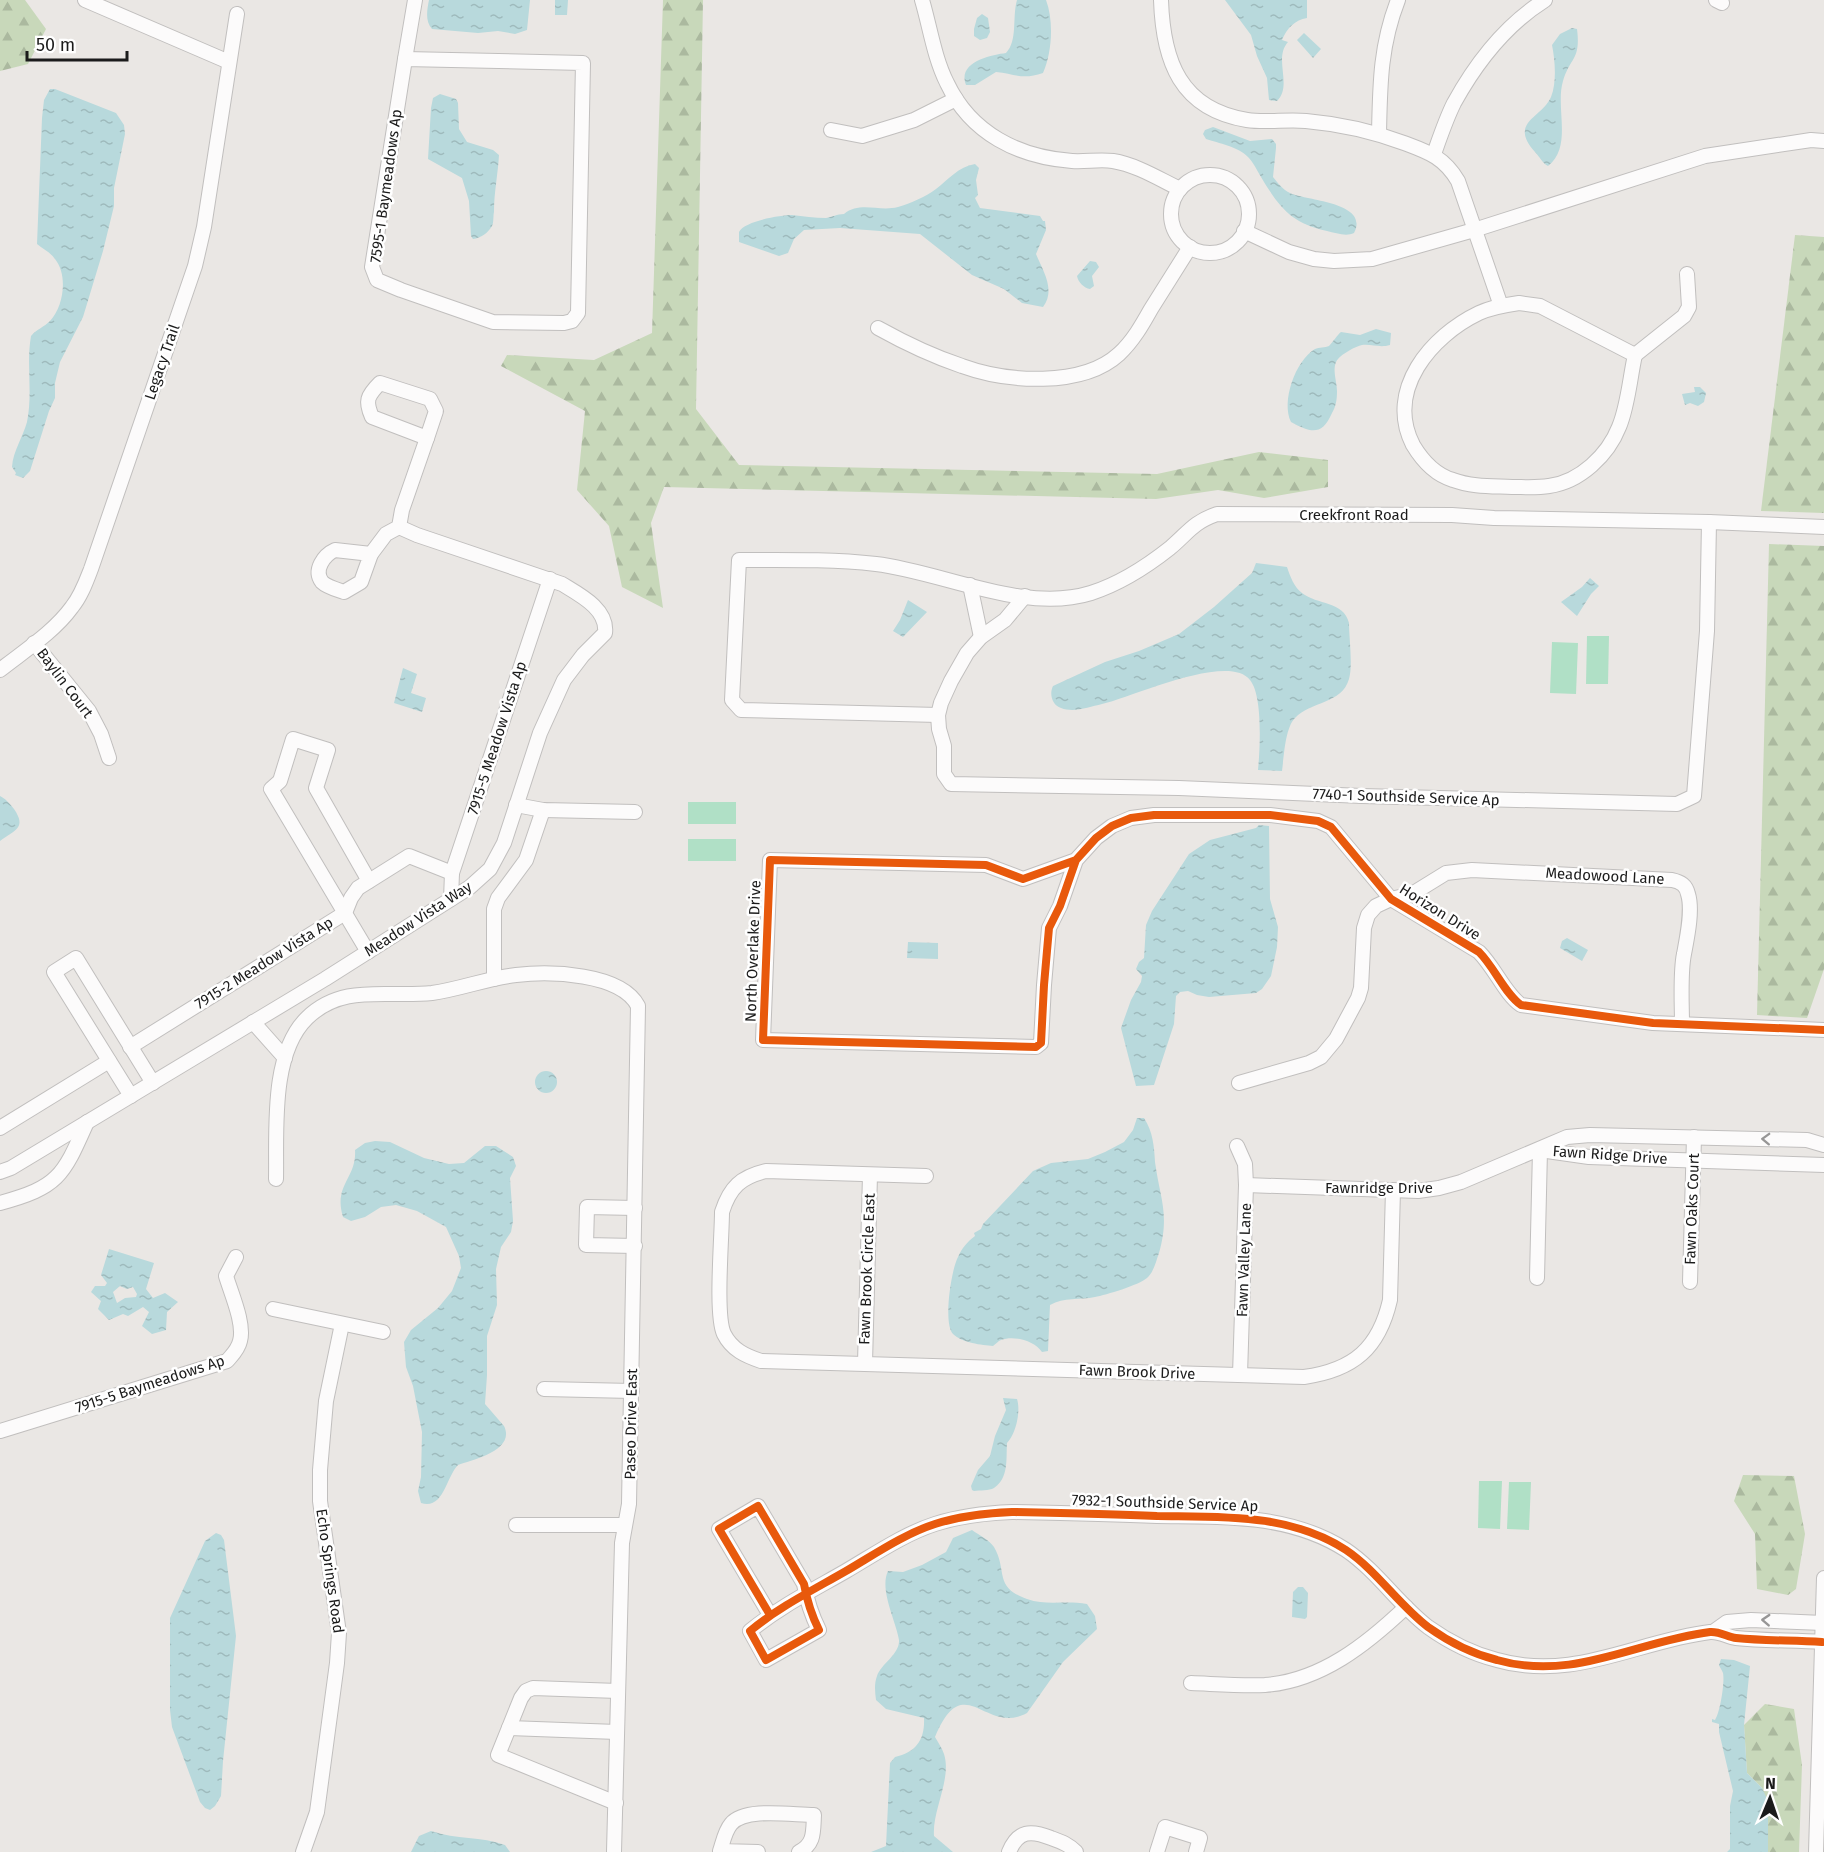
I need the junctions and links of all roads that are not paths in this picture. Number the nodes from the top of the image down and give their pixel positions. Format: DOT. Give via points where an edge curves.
graph roads {
  1 [pos="85,0"];
  2 [pos="415,0"];
  3 [pos="922,0"];
  4 [pos="1161,0"];
  5 [pos="1398,0"];
  6 [pos="1545,0"];
  7 [pos="1524,5"];
  8 [pos="237,14"];
  9 [pos="405,59"];
  10 [pos="229,62"];
  11 [pos="956,99"];
  12 [pos="831,130"];
  13 [pos="1379,134"];
  14 [pos="1824,141"];
  15 [pos="1434,154"];
  16 [pos="1180,189"];
  17 [pos="1474,230"];
  18 [pos="1244,231"];
  19 [pos="1190,247"];
  20 [pos="1687,274"];
  21 [pos="1501,306"];
  22 [pos="878,328"];
  23 [pos="1635,355"];
  24 [pos="428,438"];
  25 [pos="1709,522"];
  26 [pos="399,527"];
  27 [pos="1824,527"];
  28 [pos="371,554"];
  29 [pos="550,579"];
  30 [pos="970,585"];
  31 [pos="1025,596"];
  32 [pos="981,637"];
  33 [pos="34,643"];
  34 [pos="0,670"];
  35 [pos="938,715"];
  36 [pos="109,758"];
  37 [pos="516,805"];
  38 [pos="543,810"];
  39 [pos="635,812"];
  40 [pos="1076,860"];
  41 [pos="452,873"];
  42 [pos="369,881"];
  43 [pos="451,899"];
  44 [pos="1391,899"];
  45 [pos="345,913"];
  46 [pos="368,952"];
  47 [pos="325,979"];
  48 [pos="494,979"];
  49 [pos="334,999"];
  50 [pos="253,1022"];
  51 [pos="1682,1024"];
  52 [pos="1824,1030"];
  53 [pos="130,1047"];
  54 [pos="285,1058"];
  55 [pos="109,1061"];
  56 [pos="153,1083"];
  57 [pos="1239,1083"];
  58 [pos="131,1096"];
  59 [pos="87,1122"];
  60 [pos="0,1128"];
  61 [pos="1694,1137"];
  62 [pos="1824,1145"];
  63 [pos="1237,1146"];
  64 [pos="1540,1150"];
  65 [pos="1694,1161"];
  66 [pos="1824,1165"];
  67 [pos="0,1172"];
  68 [pos="870,1174"];
  69 [pos="926,1176"];
  70 [pos="276,1179"];
  71 [pos="1246,1185"];
  72 [pos="1393,1190"];
  73 [pos="0,1203"];
  74 [pos="635,1208"];
  75 [pos="635,1246"];
  76 [pos="236,1257"];
  77 [pos="1537,1278"];
  78 [pos="1690,1282"];
  79 [pos="273,1309"];
  80 [pos="342,1324"];
  81 [pos="383,1332"];
  82 [pos="865,1363"];
  83 [pos="1240,1375"];
  84 [pos="544,1389"];
  85 [pos="632,1391"];
  86 [pos="0,1431"];
  87 [pos="516,1525"];
  88 [pos="624,1526"];
  89 [pos="1824,1578"];
  90 [pos="806,1594"];
  91 [pos="1406,1607"];
  92 [pos="770,1615"];
  93 [pos="1823,1623"];
  94 [pos="1713,1632"];
  95 [pos="1822,1642"];
  96 [pos="1191,1683"];
  97 [pos="618,1691"];
  98 [pos="509,1728"];
  99 [pos="617,1732"];
  100 [pos="616,1803"];
  101 [pos="720,1851"];
  102 [pos="303,1852"];
  103 [pos="614,1852"];
  104 [pos="758,1852"];
  105 [pos="799,1852"];
  106 [pos="1009,1852"];
  107 [pos="1076,1852"];
  108 [pos="1157,1852"];
  109 [pos="1196,1852"];
  110 [pos="1816,1852"];
  1 -- 10 [label="street"];
  2 -- 9 [label="street"];
  3 -- 11 [label="street" via="939,64"];
  4 -- 13 [label="street" via="1167,52 1175,72 1194,98 1209,109 1249,120 1304,120"];
  5 -- 13 [label="street" via="1381,67"];
  6 -- 7 [label="street"];
  7 -- 15 [label="street" via="1470,76 1453,105"];
  8 -- 10 [label="street, Legacy Trail"];
  9 -- 9 [label="street, 7595-1 Baymeadows Ap" via="372,267 377,280 493,322 572,321 578,313 583,63"];
  10 -- 33 [label="street, Legacy Trail" via="195,266 83,590 72,608"];
  11 -- 12 [label="street" via="914,120 862,136"];
  11 -- 16 [label="street" via="984,131 1007,146 1052,159 1122,163"];
  13 -- 15 [label="street"];
  14 -- 17 [label="street" via="1705,156"];
  15 -- 17 [label="street" via="1458,181"];
  16 -- 18 [label="street" via="1207,175 1231,182 1247,202 1249,214"];
  16 -- 19 [label="street" via="1171,206 1171,219 1182,242"];
  17 -- 18 [label="street" via="1380,258 1334,261 1289,252"];
  17 -- 21 [label="street"];
  18 -- 19 [label="street" via="1230,247 1218,252"];
  19 -- 22 [label="street" via="1132,339 1111,360 1067,378 1000,376 963,367 910,346"];
  20 -- 23 [label="street" via="1689,307 1684,316"];
  21 -- 23 [label="street" via="1540,306"];
  21 -- 23 [label="street" via="1480,313 1442,337 1424,357 1408,385 1404,412 1410,439 1424,460 1453,480 1529,487 1550,486 1576,477 1610,446 1620,425"];
  24 -- 24 [label="street" via="435,411 430,399 380,383 370,393 367,406 372,417"];
  24 -- 26 [label="street"];
  25 -- 27 [label="street"];
  25 -- 31 [label="street, Creekfront Road" via="1217,514 1194,524 1176,543 1139,570 1106,587 1053,599"];
  25 -- 35 [label="street, 7740-1 Southside Service Ap" via="1707,631 1694,796 1677,804 951,784 944,774"];
  26 -- 28 [label="street" via="386,534"];
  26 -- 29 [label="street, Meadow Vista Way"];
  29 -- 37 [label="street, Meadow Vista Way" via="579,594 601,613 605,633 564,680 540,733"];
  29 -- 41 [label="street, 7915-5 Meadow Vista Ap"];
  30 -- 31 [label="street, Creekfront Road"];
  30 -- 32 [label="street"];
  30 -- 35 [label="street, Creekfront Road" via="878,564 739,560 732,700 741,710"];
  31 -- 32 [label="street" via="1005,620"];
  32 -- 35 [label="street" via="960,664"];
  33 -- 34 [label="street, Legacy Trail"];
  33 -- 36 [label="street, Baylin Court" via="89,711"];
  37 -- 38 [label="street"];
  37 -- 43 [label="street, Meadow Vista Way" via="504,843 489,869"];
  38 -- 39 [label="street"];
  38 -- 48 [label="street" via="526,860 494,909"];
  40 -- 40 [label="street, North Overlake Drive" via="1023,879 986,864 770,860 763,1040 1036,1047 1041,1042 1049,928"];
  40 -- 44 [label="street, Horizon Drive" via="1096,838 1131,818 1270,815 1318,821 1331,827"];
  41 -- 42 [label="street, 7915-2 Meadow Vista Ap" via="409,856"];
  41 -- 43 [label="street, 7915-5 Meadow Vista Ap"];
  42 -- 45 [label="street, 7915-2 Meadow Vista Ap" via="358,888"];
  42 -- 45 [label="street" via="316,788 328,750 293,739 280,781 271,789"];
  43 -- 46 [label="street, Meadow Vista Way"];
  44 -- 51 [label="street, Horizon Drive" via="1479,952 1521,1005"];
  44 -- 51 [label="street, Meadowood Lane" via="1412,894 1446,873 1472,870 1680,882 1689,897"];
  44 -- 57 [label="street" via="1368,915 1359,998 1336,1039 1321,1057 1309,1063"];
  45 -- 46 [label="street"];
  45 -- 53 [label="street, 7915-2 Meadow Vista Ap"];
  46 -- 47 [label="street, Meadow Vista Way"];
  47 -- 49 [label="street"];
  47 -- 50 [label="street, Meadow Vista Way"];
  48 -- 49 [label="street" via="433,993 364,994"];
  48 -- 74 [label="street, Paseo Drive East" via="563,974 604,982 633,997 639,1014"];
  49 -- 54 [label="street" via="299,1027"];
  50 -- 54 [label="street"];
  50 -- 56 [label="street, Meadow Vista Way"];
  51 -- 52 [label="street, Horizon Drive"];
  53 -- 55 [label="street" via="76,958 54,972"];
  53 -- 56 [label="street"];
  54 -- 70 [label="street" via="278,1086"];
  55 -- 58 [label="street"];
  55 -- 60 [label="street"];
  56 -- 58 [label="street, Meadow Vista Way"];
  58 -- 59 [label="street, Meadow Vista Way"];
  59 -- 67 [label="street, Meadow Vista Way"];
  59 -- 73 [label="street" via="70,1162 60,1174 30,1195"];
  62 -- 61 [label="street, Fawn Ridge Drive, one-way" via="1807,1140"];
  61 -- 64 [label="street, Fawn Ridge Drive" via="1590,1135 1567,1137"];
  61 -- 65 [label="street, Fawn Oaks Court"];
  63 -- 71 [label="street, Fawn Valley Lane" via="1245,1164"];
  64 -- 65 [label="street, Fawn Ridge Drive" via="1589,1157"];
  64 -- 72 [label="street, Fawnridge Drive" via="1439,1188"];
  64 -- 77 [label="street"];
  65 -- 66 [label="street, Fawn Ridge Drive"];
  65 -- 78 [label="street, Fawn Oaks Court"];
  68 -- 69 [label="street"];
  68 -- 82 [label="street, Fawn Brook Circle East"];
  68 -- 82 [label="street, Fawn Brook Drive" via="754,1174 736,1184 722,1212 720,1310 724,1334 736,1350 762,1361"];
  71 -- 72 [label="street, Fawnridge Drive"];
  71 -- 83 [label="street, Fawn Valley Lane"];
  72 -- 83 [label="street, Fawn Brook Drive" via="1390,1300 1370,1347 1340,1369 1323,1374"];
  74 -- 75 [label="street, Paseo Drive East"];
  74 -- 75 [label="street" via="587,1207 586,1245"];
  75 -- 85 [label="street, Paseo Drive East"];
  76 -- 86 [label="street, 7915-5 Baymeadows Ap" via="226,1276 242,1329 236,1352 227,1361"];
  79 -- 80 [label="street"];
  80 -- 81 [label="street"];
  80 -- 102 [label="street, Echo Springs Road" via="326,1401 320,1470 320,1501 339,1633 338,1663 317,1812"];
  82 -- 83 [label="street, Fawn Brook Drive"];
  84 -- 85 [label="street"];
  85 -- 88 [label="street, Paseo Drive East" via="629,1504"];
  87 -- 88 [label="street"];
  88 -- 97 [label="street, Paseo Drive East"];
  89 -- 93 [label="street"];
  90 -- 91 [label="street, 7932-1 Southside Service Ap" via="920,1529 957,1518 1012,1512 1238,1518 1286,1524 1345,1550 1365,1564"];
  90 -- 92 [label="street, 7932-1 Southside Service Ap"];
  90 -- 92 [label="street, 7932-1 Southside Service Ap" via="819,1630 766,1660 750,1631"];
  90 -- 92 [label="street" via="804,1584 758,1506 719,1529"];
  91 -- 94 [label="street, 7932-1 Southside Service Ap" via="1449,1640 1498,1661 1522,1665 1581,1664"];
  91 -- 96 [label="street" via="1363,1645 1318,1672 1266,1685"];
  93 -- 94 [label="street, one-way" via="1751,1620 1727,1622"];
  93 -- 95 [label="street"];
  94 -- 95 [label="street, 7932-1 Southside Service Ap" via="1735,1638"];
  95 -- 110 [label="street"];
  97 -- 98 [label="street" via="533,1688 521,1698"];
  97 -- 99 [label="street, Paseo Drive East"];
  98 -- 99 [label="street"];
  98 -- 100 [label="street" via="498,1755"];
  99 -- 100 [label="street, Paseo Drive East"];
  100 -- 103 [label="street, Paseo Drive East"];
  101 -- 104 [label="street"];
  101 -- 105 [label="street" via="728,1827 743,1815 814,1815 812,1840"];
  106 -- 107 [label="street" via="1013,1841 1030,1833 1069,1844"];
  108 -- 109 [label="street" via="1165,1827 1200,1838"];
}
